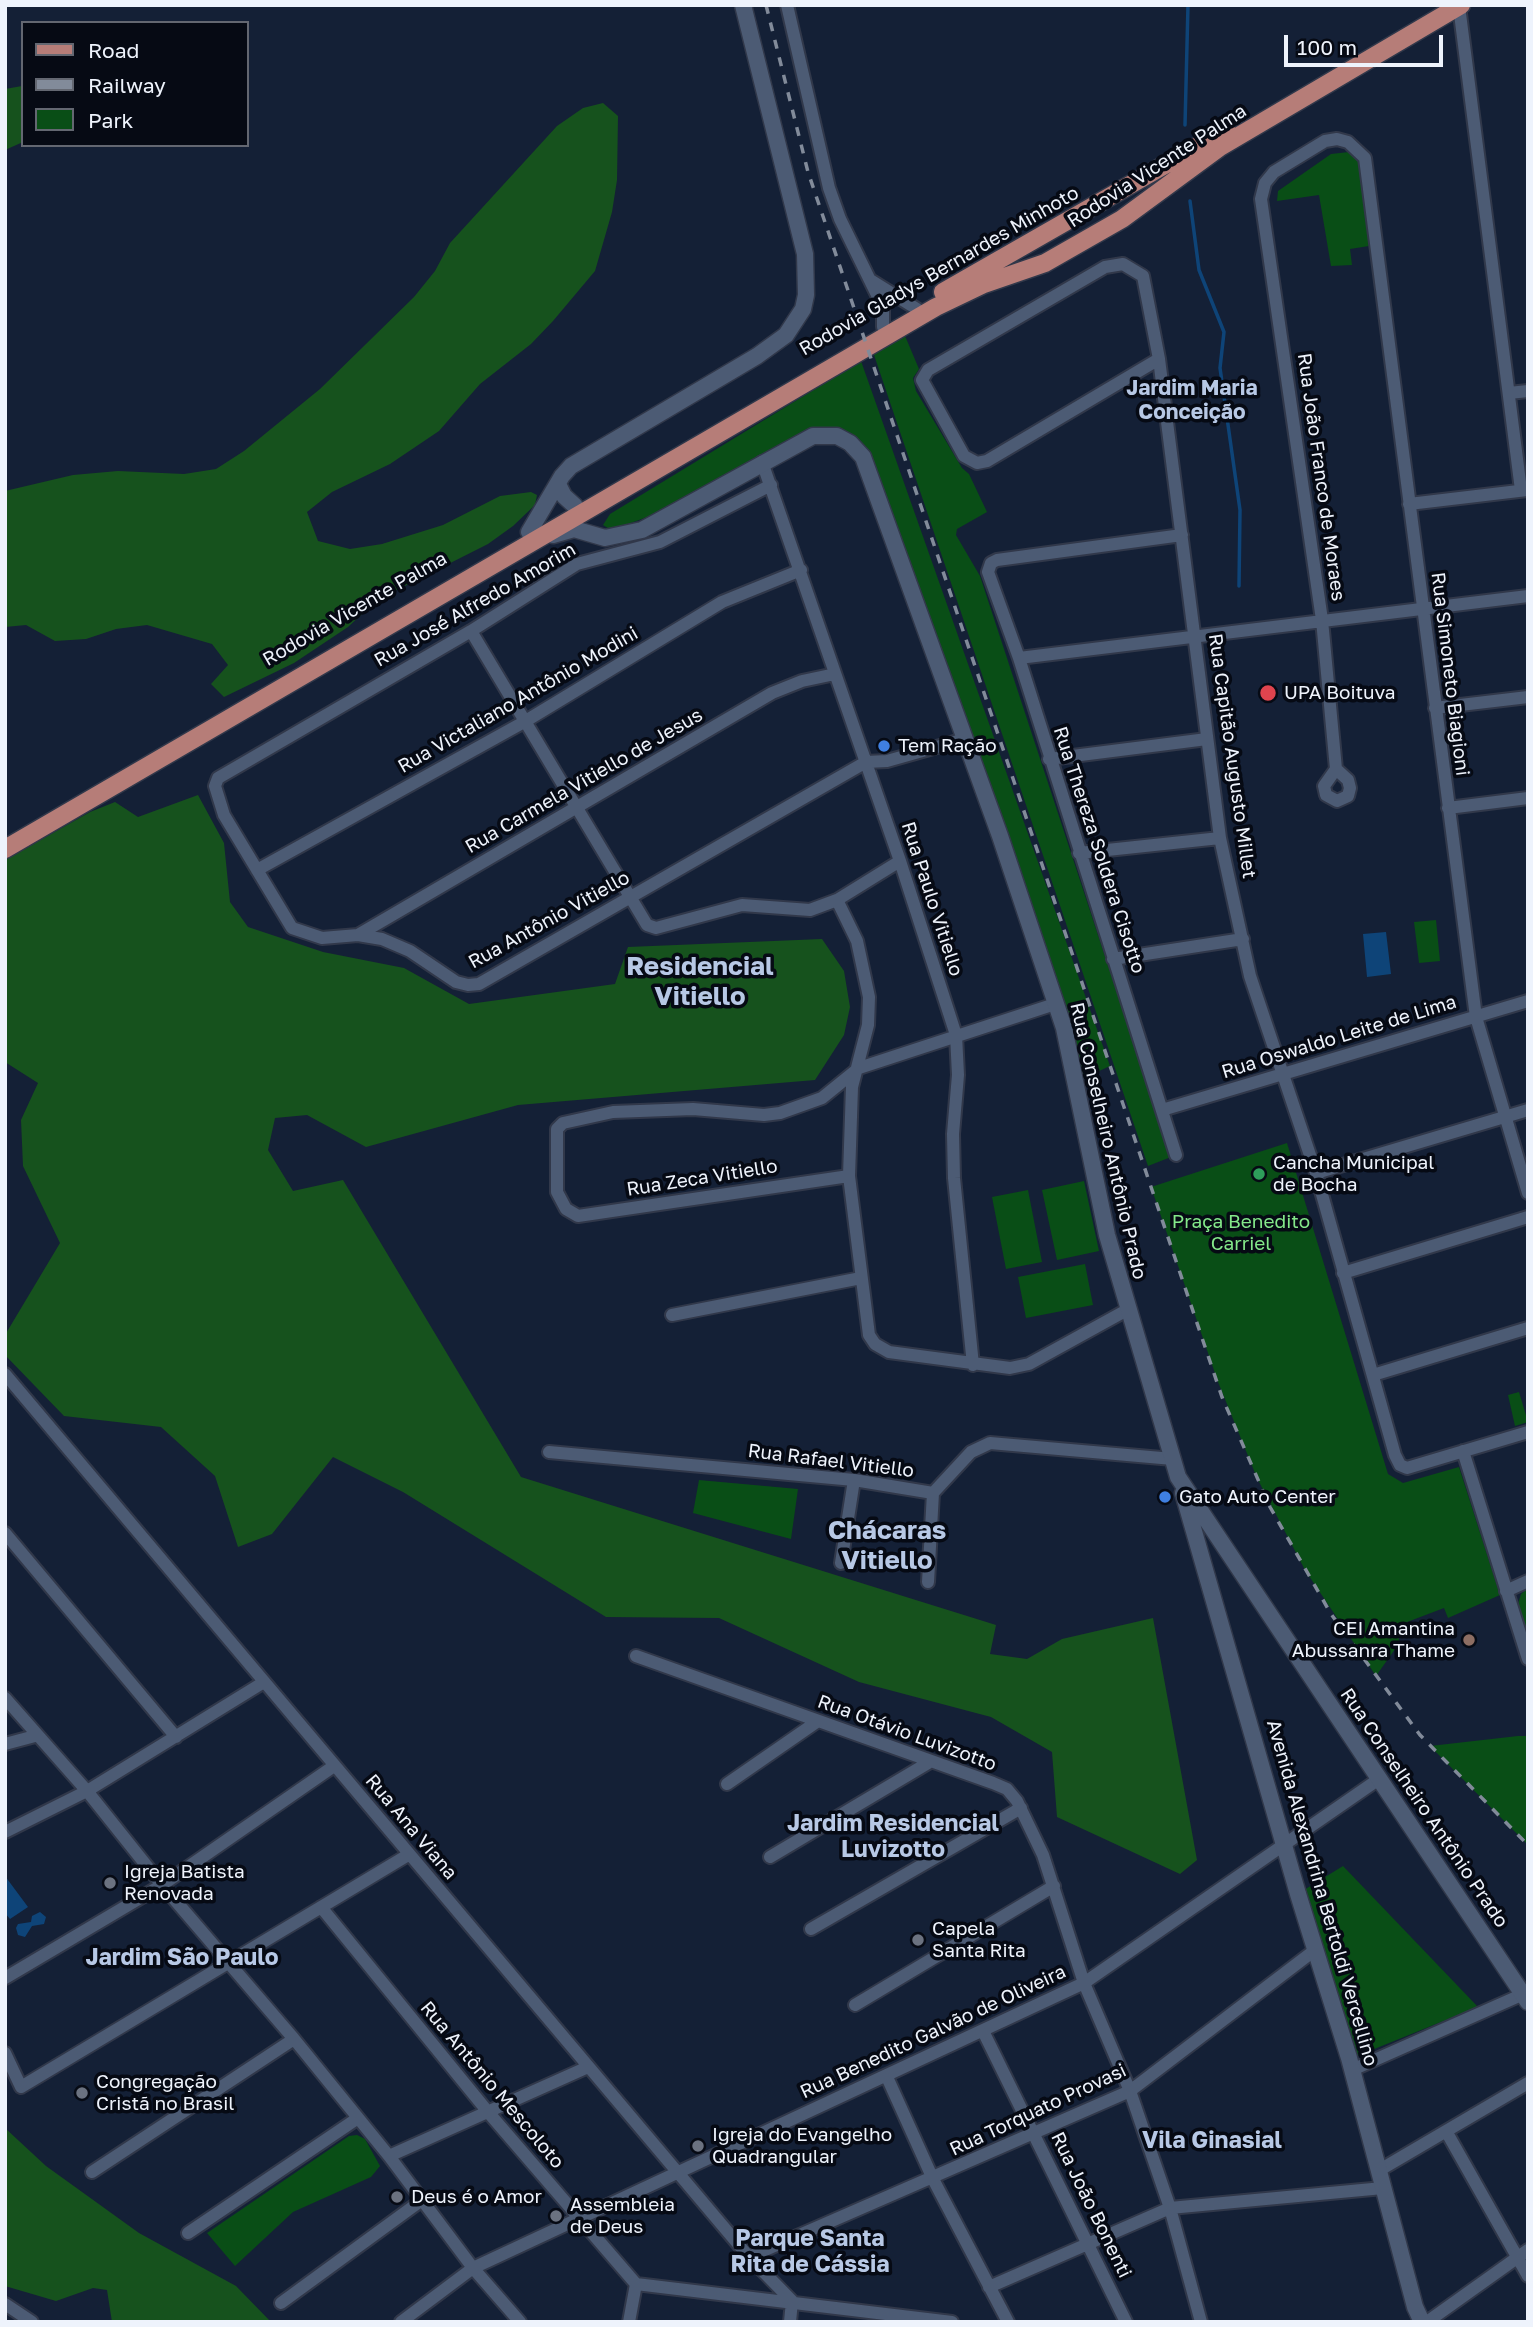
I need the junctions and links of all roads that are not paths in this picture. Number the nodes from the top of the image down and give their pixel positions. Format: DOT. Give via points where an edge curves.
graph roads {
  1 [pos="743,5"];
  2 [pos="787,5"];
  3 [pos="1444,5"];
  4 [pos="1460,6"];
  5 [pos="1363,155"];
  6 [pos="1171,162"];
  7 [pos="1082,212"];
  8 [pos="1097,233"];
  9 [pos="869,279"];
  10 [pos="917,309"];
  11 [pos="905,325"];
  12 [pos="881,334"];
  13 [pos="1159,359"];
  14 [pos="1528,390"];
  15 [pos="1509,393"];
  16 [pos="731,421"];
  17 [pos="762,462"];
  18 [pos="558,484"];
  19 [pos="771,485"];
  20 [pos="1525,490"];
  21 [pos="1409,504"];
  22 [pos="580,508"];
  23 [pos="1182,535"];
  24 [pos="605,538"];
  25 [pos="526,540"];
  26 [pos="801,570"];
  27 [pos="1528,596"];
  28 [pos="1422,608"];
  29 [pos="1322,620"];
  30 [pos="471,631"];
  31 [pos="1194,636"];
  32 [pos="1019,658"];
  33 [pos="835,674"];
  34 [pos="1528,697"];
  35 [pos="1435,708"];
  36 [pos="524,722"];
  37 [pos="965,739"];
  38 [pos="1207,739"];
  39 [pos="1049,759"];
  40 [pos="866,762"];
  41 [pos="1336,769"];
  42 [pos="215,786"];
  43 [pos="1528,798"];
  44 [pos="576,808"];
  45 [pos="1448,808"];
  46 [pos="1220,838"];
  47 [pos="5,841"];
  48 [pos="5,849"];
  49 [pos="1079,853"];
  50 [pos="900,861"];
  51 [pos="257,870"];
  52 [pos="629,897"];
  53 [pos="836,900"];
  54 [pos="358,935"];
  55 [pos="1243,939"];
  56 [pos="1113,959"];
  57 [pos="1528,1001"];
  58 [pos="1055,1004"];
  59 [pos="1476,1017"];
  60 [pos="956,1035"];
  61 [pos="859,1068"];
  62 [pos="1285,1074"];
  63 [pos="1162,1110"];
  64 [pos="1528,1110"];
  65 [pos="1505,1116"];
  66 [pos="1176,1155"];
  67 [pos="1316,1173"];
  68 [pos="849,1176"];
  69 [pos="1528,1192"];
  70 [pos="1528,1217"];
  71 [pos="1343,1273"];
  72 [pos="861,1278"];
  73 [pos="1127,1310"];
  74 [pos="672,1315"];
  75 [pos="1528,1328"];
  76 [pos="973,1365"];
  77 [pos="5,1374"];
  78 [pos="1373,1375"];
  79 [pos="1528,1432"];
  80 [pos="1463,1451"];
  81 [pos="549,1452"];
  82 [pos="1173,1459"];
  83 [pos="1178,1477"];
  84 [pos="854,1480"];
  85 [pos="933,1493"];
  86 [pos="1215,1532"];
  87 [pos="5,1533"];
  88 [pos="1198,1545"];
  89 [pos="841,1563"];
  90 [pos="1528,1581"];
  91 [pos="928,1582"];
  92 [pos="1506,1591"];
  93 [pos="636,1656"];
  94 [pos="1528,1659"];
  95 [pos="264,1682"];
  96 [pos="5,1698"];
  97 [pos="818,1721"];
  98 [pos="35,1736"];
  99 [pos="176,1737"];
  100 [pos="5,1744"];
  101 [pos="928,1762"];
  102 [pos="334,1766"];
  103 [pos="1379,1779"];
  104 [pos="727,1784"];
  105 [pos="87,1791"];
  106 [pos="1021,1808"];
  107 [pos="5,1832"];
  108 [pos="1284,1845"];
  109 [pos="408,1855"];
  110 [pos="770,1857"];
  111 [pos="162,1885"];
  112 [pos="1054,1886"];
  113 [pos="321,1906"];
  114 [pos="811,1929"];
  115 [pos="1315,1950"];
  116 [pos="227,1962"];
  117 [pos="5,1978"];
  118 [pos="1084,1983"];
  119 [pos="1526,1996"];
  120 [pos="855,2005"];
  121 [pos="983,2031"];
  122 [pos="294,2039"];
  123 [pos="5,2053"];
  124 [pos="588,2067"];
  125 [pos="1352,2070"];
  126 [pos="887,2077"];
  127 [pos="1528,2083"];
  128 [pos="1130,2091"];
  129 [pos="488,2112"];
  130 [pos="358,2118"];
  131 [pos="1446,2132"];
  132 [pos="1035,2135"];
  133 [pos="389,2156"];
  134 [pos="1378,2171"];
  135 [pos="92,2172"];
  136 [pos="679,2174"];
  137 [pos="933,2179"];
  138 [pos="1383,2188"];
  139 [pos="422,2200"];
  140 [pos="1170,2208"];
  141 [pos="580,2220"];
  142 [pos="188,2233"];
  143 [pos="1089,2243"];
  144 [pos="1522,2253"];
  145 [pos="749,2257"];
  146 [pos="473,2268"];
  147 [pos="1528,2276"];
  148 [pos="636,2284"];
  149 [pos="989,2287"];
  150 [pos="792,2301"];
  151 [pos="281,2303"];
  152 [pos="5,2304"];
  153 [pos="20,2317"];
  154 [pos="32,2322"];
  155 [pos="401,2322"];
  156 [pos="520,2322"];
  157 [pos="629,2322"];
  158 [pos="790,2322"];
  159 [pos="952,2322"];
  160 [pos="1008,2322"];
  161 [pos="1126,2322"];
  162 [pos="1201,2322"];
  163 [pos="1425,2322"];
  1 -- 18 [label="main road" via="805,254 803,309 786,335 757,356 588,454 562,475"];
  2 -- 9 [label="street" via="829,188"];
  3 -- 6 [label="main road, Rodovia Vicente Palma"];
  4 -- 8 [label="main road, Rodovia Vicente Palma" via="1220,147"];
  4 -- 15 [label="street"];
  5 -- 21 [label="street, Rua Simoneto Biagioni"];
  5 -- 29 [label="street, Rua João Franco de Moraes" via="1343,140 1325,141 1274,172 1263,191"];
  6 -- 7 [label="main road, Rodovia Gladys Bernardes Minhoto"];
  7 -- 8 [label="main road" via="1101,214 1104,223"];
  7 -- 10 [label="main road, Rodovia Gladys Bernardes Minhoto"];
  8 -- 11 [label="main road, Rodovia Vicente Palma" via="1045,263 984,284"];
  9 -- 10 [label="street"];
  9 -- 12 [label="street" via="883,307"];
  10 -- 12 [label="main road, Rodovia Gladys Bernardes Minhoto"];
  11 -- 12 [label="main road, Rodovia Gladys Bernardes Minhoto"];
  12 -- 16 [label="main road, Rodovia Gladys Bernardes Minhoto"];
  13 -- 13 [label="street, Rua Capitão Augusto Millet" via="986,461 974,463 964,456 922,378 928,370 1105,267 1123,264 1143,276"];
  13 -- 23 [label="street, Rua Capitão Augusto Millet"];
  14 -- 15 [label="street"];
  15 -- 20 [label="street"];
  16 -- 22 [label="main road, Rodovia Vicente Palma"];
  17 -- 19 [label="street, Rua Paulo Vitiello"];
  17 -- 24 [label="main road, Rua Conselheiro Antônio Prado" via="668,518 642,530"];
  17 -- 37 [label="main road, Rua Conselheiro Antônio Prado" via="804,439 823,435 837,436 861,454 872,473"];
  18 -- 22 [label="main road" via="564,496"];
  18 -- 25 [label="main road"];
  19 -- 26 [label="street, Rua Paulo Vitiello"];
  19 -- 30 [label="street, Rua José Alfredo Amorim" via="660,542 577,564"];
  20 -- 21 [label="street"];
  21 -- 28 [label="street, Rua Simoneto Biagioni"];
  22 -- 24 [label="main road" via="587,525"];
  22 -- 25 [label="main road, Rodovia Vicente Palma"];
  23 -- 31 [label="street, Rua Capitão Augusto Millet"];
  23 -- 32 [label="street, Rua Thereza Soldera Cisotto" via="997,560 990,565 988,575"];
  24 -- 25 [label="main road" via="570,530"];
  25 -- 47 [label="main road, Rodovia Vicente Palma" via="122,769"];
  25 -- 48 [label="main road, Rodovia Vicente Palma"];
  26 -- 33 [label="street, Rua Paulo Vitiello"];
  26 -- 36 [label="street, Rua Victaliano Antônio Modini" via="722,602"];
  27 -- 28 [label="street"];
  28 -- 29 [label="street"];
  28 -- 35 [label="street, Rua Simoneto Biagioni"];
  29 -- 31 [label="street"];
  29 -- 41 [label="street, Rua João Franco de Moraes"];
  30 -- 36 [label="street"];
  30 -- 42 [label="street, Rua José Alfredo Amorim" via="226,771"];
  31 -- 32 [label="street"];
  31 -- 38 [label="street, Rua Capitão Augusto Millet"];
  32 -- 39 [label="street, Rua Thereza Soldera Cisotto"];
  33 -- 40 [label="street, Rua Paulo Vitiello"];
  33 -- 44 [label="street, Rua Carmela Vitiello de Jesus" via="779,689"];
  34 -- 35 [label="street"];
  35 -- 45 [label="street, Rua Simoneto Biagioni"];
  36 -- 44 [label="street"];
  36 -- 51 [label="street, Rua Victaliano Antônio Modini"];
  37 -- 40 [label="street, Rua Antônio Vitiello" via="887,761"];
  37 -- 58 [label="main road, Rua Conselheiro Antônio Prado"];
  38 -- 39 [label="street"];
  38 -- 46 [label="street, Rua Capitão Augusto Millet"];
  39 -- 49 [label="street, Rua Thereza Soldera Cisotto"];
  40 -- 50 [label="street, Rua Paulo Vitiello"];
  40 -- 52 [label="street, Rua Antônio Vitiello"];
  42 -- 51 [label="street, Rua Antônio Vitiello" via="224,815"];
  43 -- 45 [label="street"];
  44 -- 52 [label="street"];
  44 -- 54 [label="street, Rua Carmela Vitiello de Jesus"];
  45 -- 59 [label="street, Rua Simoneto Biagioni"];
  46 -- 49 [label="street"];
  46 -- 55 [label="street, Rua Capitão Augusto Millet"];
  49 -- 56 [label="street, Rua Thereza Soldera Cisotto"];
  50 -- 53 [label="street"];
  50 -- 60 [label="street, Rua Paulo Vitiello"];
  51 -- 54 [label="street, Rua Antônio Vitiello" via="292,929 322,938"];
  52 -- 53 [label="street" via="647,925 656,928 742,905 810,910"];
  52 -- 54 [label="street, Rua Antônio Vitiello" via="480,984 456,982 394,943"];
  53 -- 61 [label="street" via="857,941 869,997"];
  55 -- 56 [label="street"];
  55 -- 62 [label="street, Rua Capitão Augusto Millet" via="1250,976"];
  56 -- 63 [label="street, Rua Thereza Soldera Cisotto"];
  57 -- 59 [label="street, Rua Oswaldo Leite de Lima"];
  58 -- 60 [label="street"];
  58 -- 73 [label="main road, Rua Conselheiro Antônio Prado"];
  59 -- 62 [label="street, Rua Oswaldo Leite de Lima"];
  59 -- 65 [label="street, Rua Simoneto Biagioni"];
  60 -- 61 [label="street"];
  60 -- 76 [label="street, Rua Paulo Vitiello" via="954,1178"];
  61 -- 68 [label="street" via="852,1087"];
  61 -- 68 [label="street, Rua Zeca Vitiello" via="822,1098 780,1113 662,1108 612,1112 563,1123 557,1129 556,1186 564,1206 582,1216"];
  62 -- 63 [label="street, Rua Oswaldo Leite de Lima"];
  62 -- 67 [label="street, Rua Capitão Augusto Millet"];
  63 -- 66 [label="street, Rua Thereza Soldera Cisotto"];
  64 -- 65 [label="street"];
  65 -- 67 [label="street"];
  65 -- 69 [label="street, Rua Simoneto Biagioni"];
  67 -- 71 [label="street, Rua Capitão Augusto Millet"];
  68 -- 72 [label="street"];
  70 -- 71 [label="street"];
  71 -- 78 [label="street, Rua Capitão Augusto Millet"];
  72 -- 74 [label="street"];
  72 -- 76 [label="street" via="865,1323 875,1344 889,1352"];
  73 -- 76 [label="street" via="1029,1364 1010,1368"];
  73 -- 82 [label="main road, Rua Conselheiro Antônio Prado"];
  75 -- 78 [label="street"];
  77 -- 95 [label="street, Rua Ana Viana"];
  78 -- 80 [label="street, Rua Capitão Augusto Millet" via="1398,1462 1408,1468"];
  79 -- 80 [label="street"];
  80 -- 92 [label="street"];
  81 -- 84 [label="street, Rua Rafael Vitiello"];
  82 -- 83 [label="main road, Rua Conselheiro Antônio Prado"];
  82 -- 85 [label="street, Rua Rafael Vitiello" via="990,1443 971,1452"];
  83 -- 86 [label="main road, Rua Conselheiro Antônio Prado"];
  83 -- 88 [label="main road, Avenida Alexandrina Bertoldi Vercellino"];
  84 -- 85 [label="street, Rua Rafael Vitiello"];
  84 -- 89 [label="street"];
  85 -- 91 [label="street"];
  86 -- 88 [label="main road" via="1205,1535"];
  86 -- 103 [label="main road, Rua Conselheiro Antônio Prado"];
  87 -- 99 [label="street"];
  88 -- 108 [label="main road, Avenida Alexandrina Bertoldi Vercellino"];
  90 -- 92 [label="street"];
  92 -- 94 [label="street"];
  93 -- 97 [label="street, Rua Otávio Luvizotto"];
  95 -- 99 [label="street"];
  95 -- 102 [label="street, Rua Ana Viana"];
  96 -- 98 [label="street"];
  97 -- 101 [label="street, Rua Otávio Luvizotto"];
  97 -- 104 [label="street"];
  98 -- 100 [label="street"];
  98 -- 105 [label="street"];
  99 -- 105 [label="street"];
  101 -- 106 [label="street, Rua Otávio Luvizotto" via="1007,1789"];
  101 -- 110 [label="street"];
  102 -- 109 [label="street, Rua Ana Viana"];
  102 -- 111 [label="street"];
  103 -- 108 [label="street, Rua Benedito Galvão de Oliveira"];
  103 -- 119 [label="main road, Rua Conselheiro Antônio Prado"];
  105 -- 107 [label="street"];
  105 -- 111 [label="street"];
  106 -- 112 [label="street, Rua Otávio Luvizotto"];
  106 -- 114 [label="street"];
  108 -- 115 [label="main road, Avenida Alexandrina Bertoldi Vercellino"];
  108 -- 118 [label="street, Rua Benedito Galvão de Oliveira"];
  109 -- 113 [label="street"];
  109 -- 124 [label="street, Rua Ana Viana"];
  111 -- 116 [label="street"];
  111 -- 117 [label="street"];
  112 -- 118 [label="street, Rua Otávio Luvizotto"];
  112 -- 120 [label="street"];
  113 -- 116 [label="street"];
  113 -- 129 [label="street, Rua Antônio Mescoloto"];
  115 -- 125 [label="main road, Avenida Alexandrina Bertoldi Vercellino"];
  115 -- 128 [label="street, Rua Torquato Provasi"];
  116 -- 122 [label="street"];
  116 -- 123 [label="street" via="21,2087"];
  118 -- 121 [label="street, Rua Benedito Galvão de Oliveira"];
  118 -- 128 [label="street, Rua Otávio Luvizotto"];
  119 -- 125 [label="street"];
  121 -- 126 [label="street, Rua Benedito Galvão de Oliveira"];
  121 -- 132 [label="street, Rua João Bonenti"];
  122 -- 130 [label="street"];
  122 -- 135 [label="street"];
  124 -- 129 [label="street"];
  124 -- 136 [label="street, Rua Ana Viana"];
  125 -- 134 [label="main road, Avenida Alexandrina Bertoldi Vercellino"];
  126 -- 136 [label="street, Rua Benedito Galvão de Oliveira"];
  126 -- 137 [label="street"];
  127 -- 131 [label="street"];
  128 -- 132 [label="street, Rua Torquato Provasi"];
  128 -- 140 [label="street, Rua Otávio Luvizotto"];
  129 -- 133 [label="street"];
  129 -- 141 [label="street, Rua Antônio Mescoloto"];
  130 -- 133 [label="street"];
  130 -- 142 [label="street"];
  131 -- 134 [label="street"];
  131 -- 144 [label="street"];
  132 -- 137 [label="street, Rua Torquato Provasi"];
  132 -- 143 [label="street, Rua João Bonenti"];
  133 -- 139 [label="street"];
  134 -- 138 [label="main road, Avenida Alexandrina Bertoldi Vercellino"];
  136 -- 141 [label="street, Rua Benedito Galvão de Oliveira"];
  136 -- 145 [label="street, Rua Ana Viana"];
  137 -- 145 [label="street, Rua Torquato Provasi"];
  137 -- 149 [label="street"];
  138 -- 140 [label="street"];
  138 -- 163 [label="main road, Avenida Alexandrina Bertoldi Vercellino" via="1415,2307"];
  139 -- 146 [label="street"];
  139 -- 151 [label="street"];
  140 -- 143 [label="street"];
  140 -- 162 [label="street, Rua Otávio Luvizotto"];
  141 -- 146 [label="street, Rua Benedito Galvão de Oliveira"];
  141 -- 148 [label="street, Rua Antônio Mescoloto"];
  143 -- 149 [label="street"];
  143 -- 161 [label="street, Rua João Bonenti"];
  144 -- 147 [label="street"];
  144 -- 163 [label="street"];
  145 -- 150 [label="street, Rua Ana Viana"];
  146 -- 155 [label="street, Rua Benedito Galvão de Oliveira"];
  146 -- 156 [label="street"];
  148 -- 150 [label="street"];
  148 -- 157 [label="street"];
  149 -- 160 [label="street"];
  150 -- 158 [label="street"];
  150 -- 159 [label="street"];
  152 -- 153 [label="street"];
  153 -- 154 [label="street"];
}
